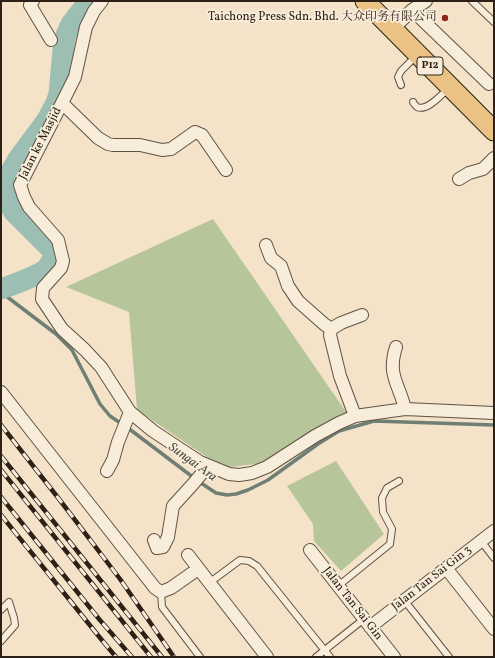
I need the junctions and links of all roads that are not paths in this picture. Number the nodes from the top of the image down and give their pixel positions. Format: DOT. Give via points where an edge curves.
graph roads {
  1 [pos="33,1"];
  2 [pos="102,1"];
  3 [pos="365,1"];
  4 [pos="426,1"];
  5 [pos="472,1"];
  6 [pos="412,10"];
  7 [pos="494,22"];
  8 [pos="393,29"];
  9 [pos="50,40"];
  10 [pos="418,54"];
  11 [pos="492,82"];
  12 [pos="401,85"];
  13 [pos="451,87"];
  14 [pos="413,102"];
  15 [pos="62,103"];
  16 [pos="494,131"];
  17 [pos="494,158"];
  18 [pos="226,170"];
  19 [pos="460,179"];
  20 [pos="266,245"];
  21 [pos="362,315"];
  22 [pos="331,329"];
  23 [pos="396,347"];
  24 [pos="1,392"];
  25 [pos="405,409"];
  26 [pos="494,412"];
  27 [pos="129,415"];
  28 [pos="355,416"];
  29 [pos="207,467"];
  30 [pos="108,471"];
  31 [pos="399,481"];
  32 [pos="494,531"];
  33 [pos="154,540"];
  34 [pos="481,541"];
  35 [pos="310,550"];
  36 [pos="188,555"];
  37 [pos="494,558"];
  38 [pos="198,568"];
  39 [pos="446,568"];
  40 [pos="209,583"];
  41 [pos="338,586"];
  42 [pos="161,592"];
  43 [pos="404,600"];
  44 [pos="1,610"];
  45 [pos="367,623"];
  46 [pos="494,629"];
  47 [pos="1,641"];
  48 [pos="325,650"];
  49 [pos="200,657"];
  50 [pos="267,657"];
  51 [pos="316,657"];
  52 [pos="330,657"];
  53 [pos="394,657"];
  54 [pos="449,657"];
  1 -- 9 [label="street" via="30,5"];
  2 -- 15 [label="street, Jalan ke Masjid" via="86,27 75,77"];
  3 -- 8 [label="main road, P12"];
  4 -- 6 [label="street"];
  5 -- 7 [label="lane"];
  6 -- 8 [label="street"];
  6 -- 11 [label="street"];
  8 -- 10 [label="main road, P12"];
  10 -- 12 [label="lane" via="401,71 398,77"];
  10 -- 13 [label="main road, P12"];
  13 -- 14 [label="lane" via="427,107 417,107"];
  13 -- 16 [label="main road, P12"];
  15 -- 18 [label="street" via="98,138 108,144 140,144 167,150 195,132 200,133"];
  15 -- 27 [label="street, Jalan ke Masjid" via="20,185 29,207 58,240 63,261 61,268 43,288 42,299 62,329 101,367"];
  17 -- 19 [label="street" via="483,169"];
  20 -- 22 [label="street" via="271,258 281,266 288,286 298,300"];
  21 -- 22 [label="street"];
  22 -- 28 [label="street" via="330,335 340,376"];
  23 -- 25 [label="street" via="392,367"];
  24 -- 42 [label="street" via="155,588"];
  25 -- 26 [label="street, Jalan ke Masjid"];
  25 -- 28 [label="street, Jalan ke Masjid"];
  27 -- 29 [label="street, Jalan ke Masjid"];
  27 -- 30 [label="street"];
  28 -- 29 [label="street, Jalan ke Masjid" via="315,436 267,467 252,473 229,474"];
  29 -- 33 [label="street" via="173,506 168,537 163,547 157,548"];
  31 -- 41 [label="lane" via="387,488 382,498 383,512 392,529 390,544"];
  32 -- 34 [label="street, Jalan Tan Sai Gin 3"];
  34 -- 37 [label="lane"];
  34 -- 39 [label="street, Jalan Tan Sai Gin 3"];
  35 -- 41 [label="street, Jalan Tan Sai Gin"];
  36 -- 38 [label="street"];
  38 -- 40 [label="street"];
  38 -- 42 [label="street" via="171,588"];
  39 -- 43 [label="street, Jalan Tan Sai Gin 3"];
  39 -- 46 [label="street"];
  40 -- 48 [label="lane" via="240,560 249,561 257,566"];
  40 -- 50 [label="street"];
  41 -- 45 [label="street, Jalan Tan Sai Gin"];
  42 -- 49 [label="lane" via="162,607"];
  43 -- 45 [label="street, Jalan Tan Sai Gin 3"];
  43 -- 54 [label="lane"];
  44 -- 47 [label="lane" via="9,602 15,625"];
  45 -- 48 [label="lane"];
  45 -- 53 [label="street, Jalan Tan Sai Gin"];
  48 -- 51 [label="lane"];
  48 -- 52 [label="lane"];
}
